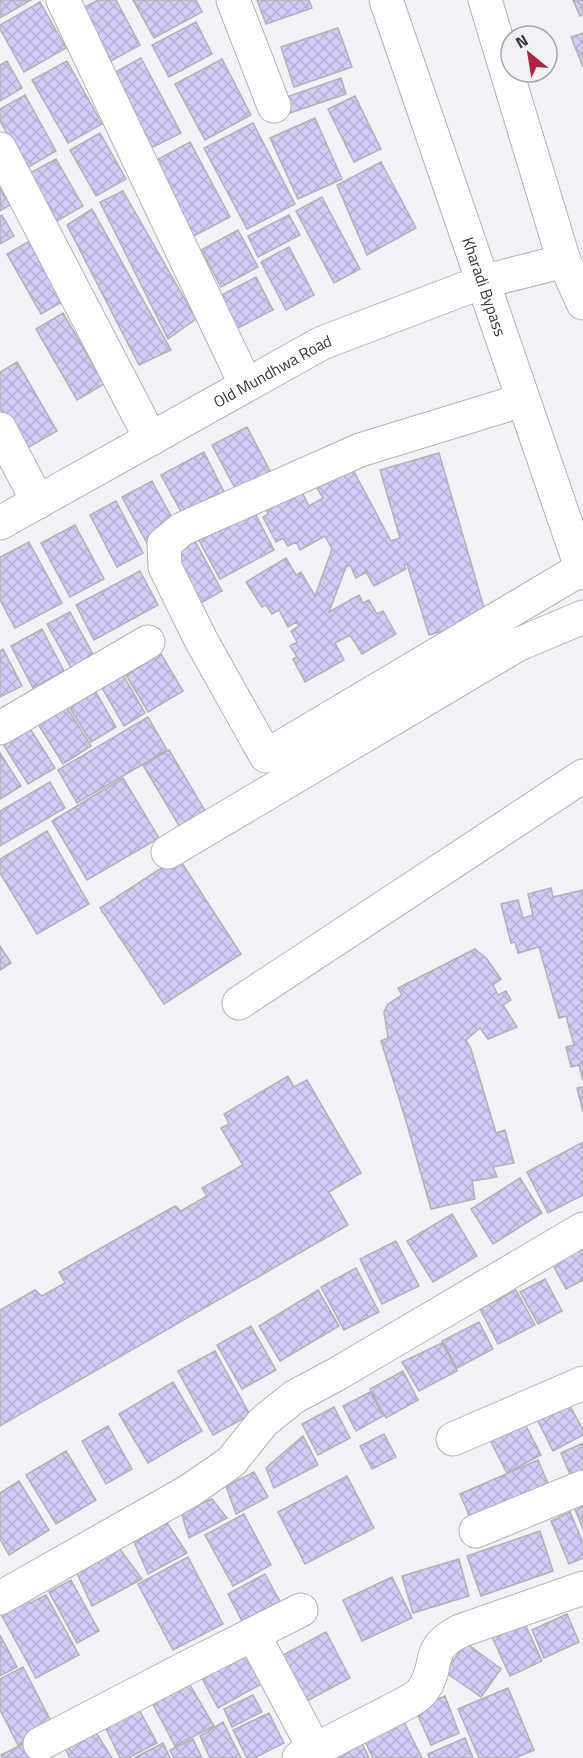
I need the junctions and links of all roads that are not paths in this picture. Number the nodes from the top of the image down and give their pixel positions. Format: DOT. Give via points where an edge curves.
graph roads {
  1 [pos="63,0"];
  2 [pos="233,0"];
  3 [pos="386,0"];
  4 [pos="485,0"];
  5 [pos="274,106"];
  6 [pos="0,149"];
  7 [pos="564,261"];
  8 [pos="482,282"];
  9 [pos="583,303"];
  10 [pos="246,385"];
  11 [pos="523,400"];
  12 [pos="0,429"];
  13 [pos="151,439"];
  14 [pos="38,502"];
  15 [pos="0,523"];
  16 [pos="582,571"];
  17 [pos="583,617"];
  18 [pos="148,642"];
  19 [pos="1,727"];
  20 [pos="583,777"];
  21 [pos="168,852"];
  22 [pos="239,1003"];
  23 [pos="583,1229"];
  24 [pos="583,1383"];
  25 [pos="453,1439"];
  26 [pos="583,1487"];
  27 [pos="476,1532"];
  28 [pos="583,1588"];
  29 [pos="0,1598"];
  30 [pos="301,1610"];
  31 [pos="253,1634"];
  32 [pos="40,1744"];
  33 [pos="307,1754"];
  1 -- 10 [label="main road"];
  2 -- 5 [label="main road"];
  3 -- 8 [label="main road, Kharadi Bypass"];
  4 -- 7 [label="main road"];
  6 -- 13 [label="main road"];
  7 -- 8 [label="main road, Old Mundhwa Road"];
  7 -- 9 [label="main road"];
  8 -- 10 [label="main road, Old Mundhwa Road" via="322,343"];
  8 -- 11 [label="main road, Kharadi Bypass"];
  10 -- 13 [label="main road, Old Mundhwa Road"];
  11 -- 16 [label="main road, Kharadi Bypass"];
  11 -- 16 [label="main road" via="360,450 182,529 164,544 165,567 266,756"];
  12 -- 14 [label="main road"];
  13 -- 14 [label="main road, Old Mundhwa Road"];
  14 -- 15 [label="main road, Old Mundhwa Road"];
  17 -- 21 [label="main road" via="517,645"];
  18 -- 19 [label="main road"];
  20 -- 22 [label="main road"];
  23 -- 29 [label="main road" via="294,1397 262,1422 231,1462 189,1491"];
  24 -- 25 [label="main road"];
  26 -- 27 [label="main road"];
  28 -- 33 [label="main road" via="449,1637 440,1644 422,1692"];
  30 -- 31 [label="main road"];
  31 -- 32 [label="main road"];
  31 -- 33 [label="main road"];
}
